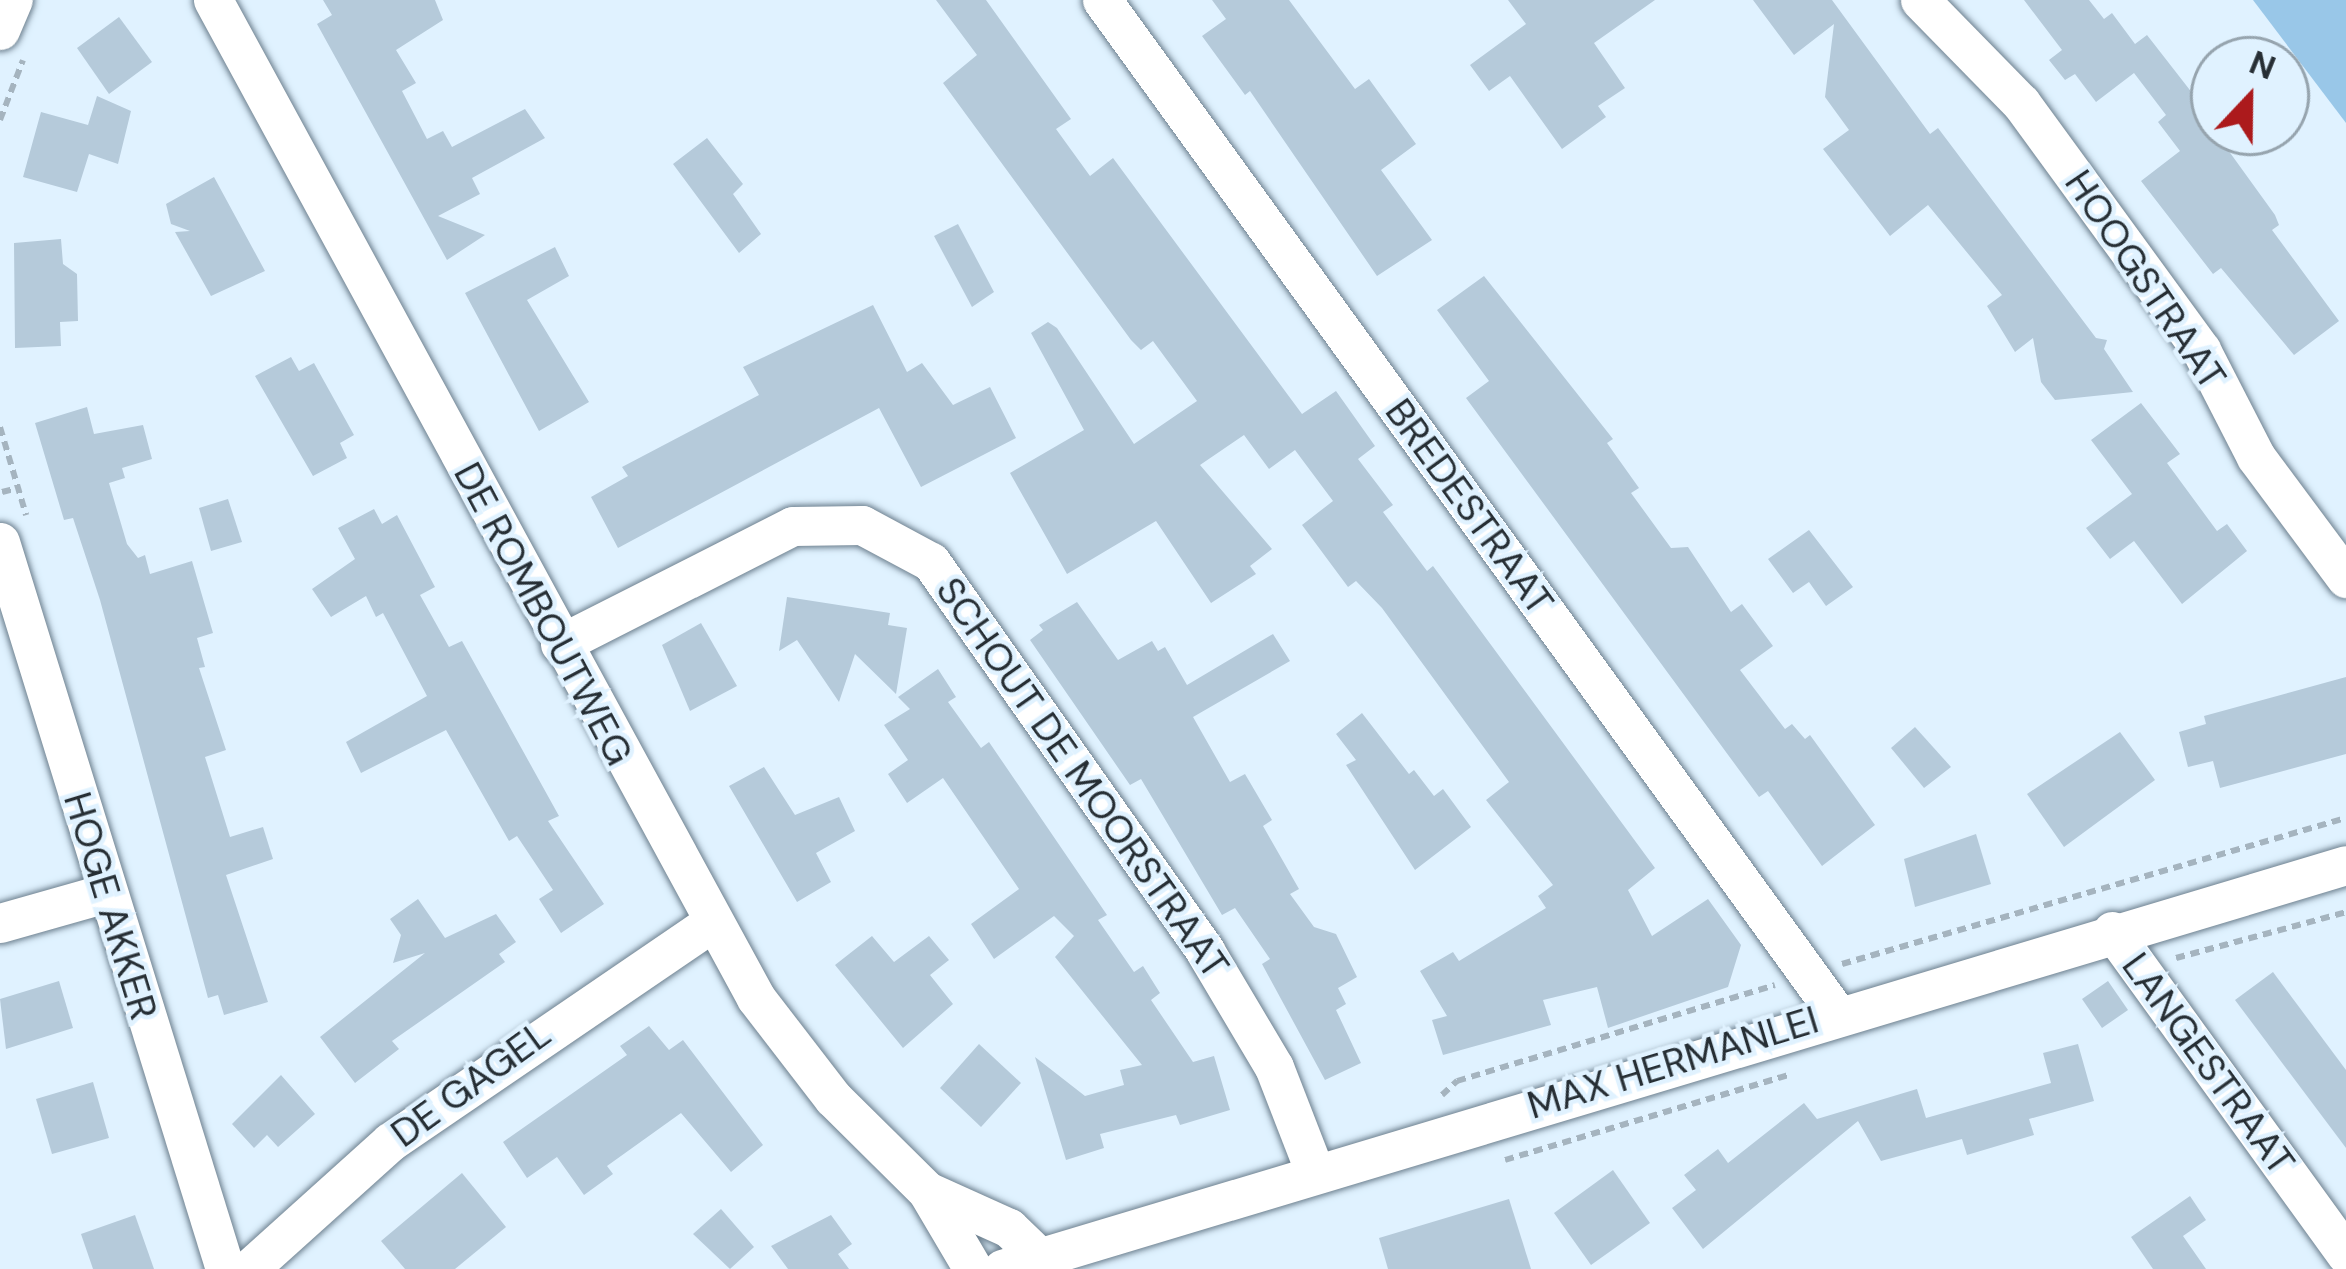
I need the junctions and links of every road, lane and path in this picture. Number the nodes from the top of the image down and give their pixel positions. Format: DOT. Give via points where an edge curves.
graph roads {
  1 [pos="213,0"];
  2 [pos="1102,0"];
  3 [pos="1920,0"];
  4 [pos="0,427"];
  5 [pos="18,488"];
  6 [pos="2,492"];
  7 [pos="15,534"];
  8 [pos="2346,578"];
  9 [pos="560,644"];
  10 [pos="2346,818"];
  11 [pos="2346,865"];
  12 [pos="106,892"];
  13 [pos="2346,912"];
  14 [pos="0,923"];
  15 [pos="711,923"];
  16 [pos="2112,932"];
  17 [pos="2153,964"];
  18 [pos="1828,968"];
  19 [pos="1790,980"];
  20 [pos="1836,1013"];
  21 [pos="1421,1102"];
  22 [pos="1314,1170"];
  23 [pos="928,1191"];
  24 [pos="2346,1254"];
  25 [pos="1080,1256"];
  26 [pos="1019,1262"];
  27 [pos="224,1269"];
  28 [pos="249,1269"];
  29 [pos="973,1269"];
  1 -- 9 [label="street, DE ROMBOUTWEG"];
  2 -- 20 [label="street, BREDESTRAAT"];
  3 -- 8 [label="street, HOOGSTRAAT" via="2021,103 2201,350 2256,457"];
  4 -- 5 [label="path"];
  5 -- 6 [label="path"];
  5 -- 7 [label="path"];
  7 -- 12 [label="street, HOGE AKKER"];
  9 -- 15 [label="street, DE ROMBOUTWEG"];
  9 -- 22 [label="street, SCHOUT DE MOORSTRAAT" via="793,526 862,525 932,562 1205,951 1274,1067"];
  10 -- 18 [label="path"];
  11 -- 16 [label="street, MAX HERMANLEI"];
  12 -- 14 [label="street"];
  12 -- 27 [label="street, HOGE AKKER"];
  13 -- 17 [label="path"];
  15 -- 23 [label="street, DE ROMBOUTWEG" via="793,1050"];
  15 -- 28 [label="street, DE GAGEL" via="390,1142"];
  16 -- 20 [label="street, MAX HERMANLEI"];
  16 -- 24 [label="street, LANGESTRAAT"];
  19 -- 21 [label="path" via="1457,1081"];
  20 -- 22 [label="street, MAX HERMANLEI"];
  22 -- 25 [label="street, MAX HERMANLEI"];
  23 -- 26 [label="street, DE ROMBOUTWEG" via="1010,1228"];
  23 -- 29 [label="street, DE ROMBOUTWEG"];
  25 -- 26 [label="street, MAX HERMANLEI"];
}
